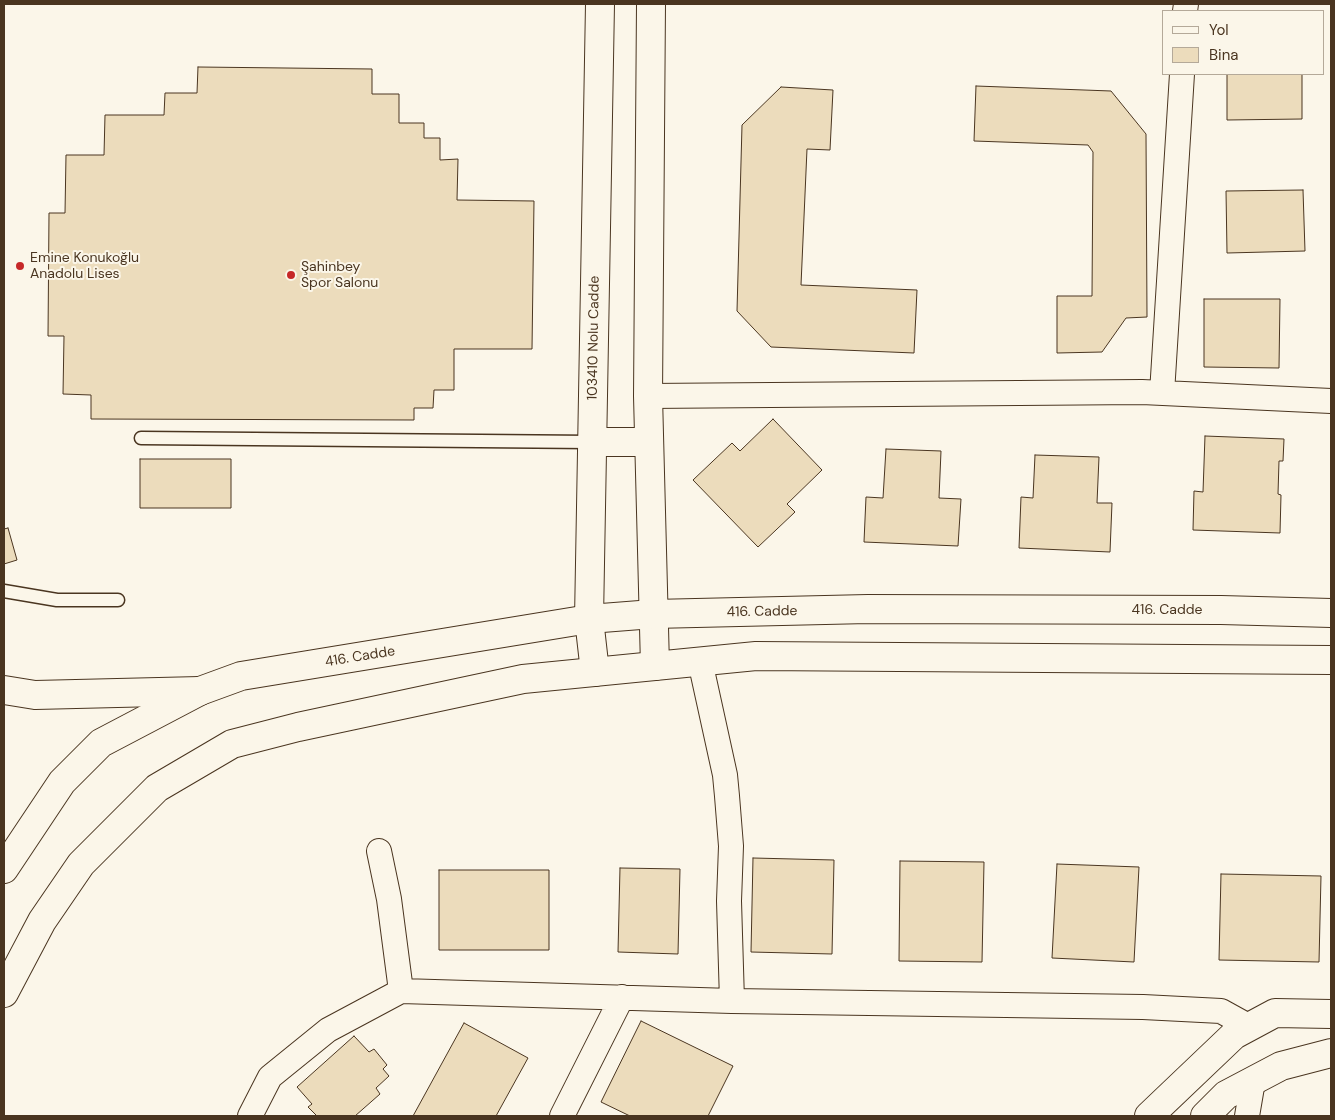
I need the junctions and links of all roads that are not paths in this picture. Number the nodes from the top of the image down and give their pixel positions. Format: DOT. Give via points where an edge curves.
graph roads {
  1 [pos="600,4"];
  2 [pos="651,4"];
  3 [pos="1182,75"];
  4 [pos="1162,393"];
  5 [pos="648,396"];
  6 [pos="1331,401"];
  7 [pos="141,438"];
  8 [pos="592,442"];
  9 [pos="649,442"];
  10 [pos="4,591"];
  11 [pos="118,600"];
  12 [pos="1331,612"];
  13 [pos="653,614"];
  14 [pos="590,619"];
  15 [pos="1331,660"];
  16 [pos="700,661"];
  17 [pos="655,666"];
  18 [pos="595,672"];
  19 [pos="4,690"];
  20 [pos="200,691"];
  21 [pos="379,851"];
  22 [pos="4,869"];
  23 [pos="401,991"];
  24 [pos="4,993"];
  25 [pos="622,997"];
  26 [pos="732,1000"];
  27 [pos="1331,1014"];
  28 [pos="1250,1027"];
  29 [pos="1331,1053"];
  30 [pos="1253,1081"];
  31 [pos="250,1116"];
  32 [pos="562,1116"];
  33 [pos="1149,1116"];
  34 [pos="1205,1116"];
  35 [pos="1247,1116"];
  1 -- 8 [label="main road, 103410 Nolu Cadde"];
  2 -- 5 [label="main road"];
  3 -- 4 [label="street"];
  4 -- 5 [label="street"];
  4 -- 6 [label="street"];
  5 -- 9 [label="main road"];
  7 -- 8 [label="lane"];
  8 -- 9 [label="main road"];
  8 -- 14 [label="main road, 103410 Nolu Cadde"];
  9 -- 13 [label="main road"];
  10 -- 11 [label="lane" via="57,600"];
  12 -- 13 [label="main road, 416. Cadde" via="868,610"];
  13 -- 14 [label="main road, 416. Cadde"];
  13 -- 17 [label="main road"];
  14 -- 18 [label="main road, 103410 Nolu Cadde"];
  14 -- 20 [label="main road, 416. Cadde" via="241,676"];
  15 -- 16 [label="main road" via="756,656"];
  16 -- 17 [label="main road"];
  16 -- 26 [label="street" via="728,796"];
  17 -- 18 [label="main road"];
  18 -- 24 [label="main road" via="523,679 232,744 157,788 81,864 42,921"];
  19 -- 20 [label="main road, 416. Cadde" via="35,694"];
  20 -- 22 [label="main road, 416. Cadde" via="101,743 62,782"];
  21 -- 23 [label="street"];
  23 -- 25 [label="street"];
  23 -- 31 [label="street" via="328,1030 270,1077"];
  25 -- 26 [label="street"];
  25 -- 32 [label="street"];
  26 -- 28 [label="street" via="1143,1006 1221,1011"];
  27 -- 28 [label="main road" via="1275,1013"];
  28 -- 33 [label="main road" via="1234,1035"];
  29 -- 30 [label="main road" via="1281,1066"];
  30 -- 34 [label="main road" via="1226,1095"];
  30 -- 35 [label="street"];
}
